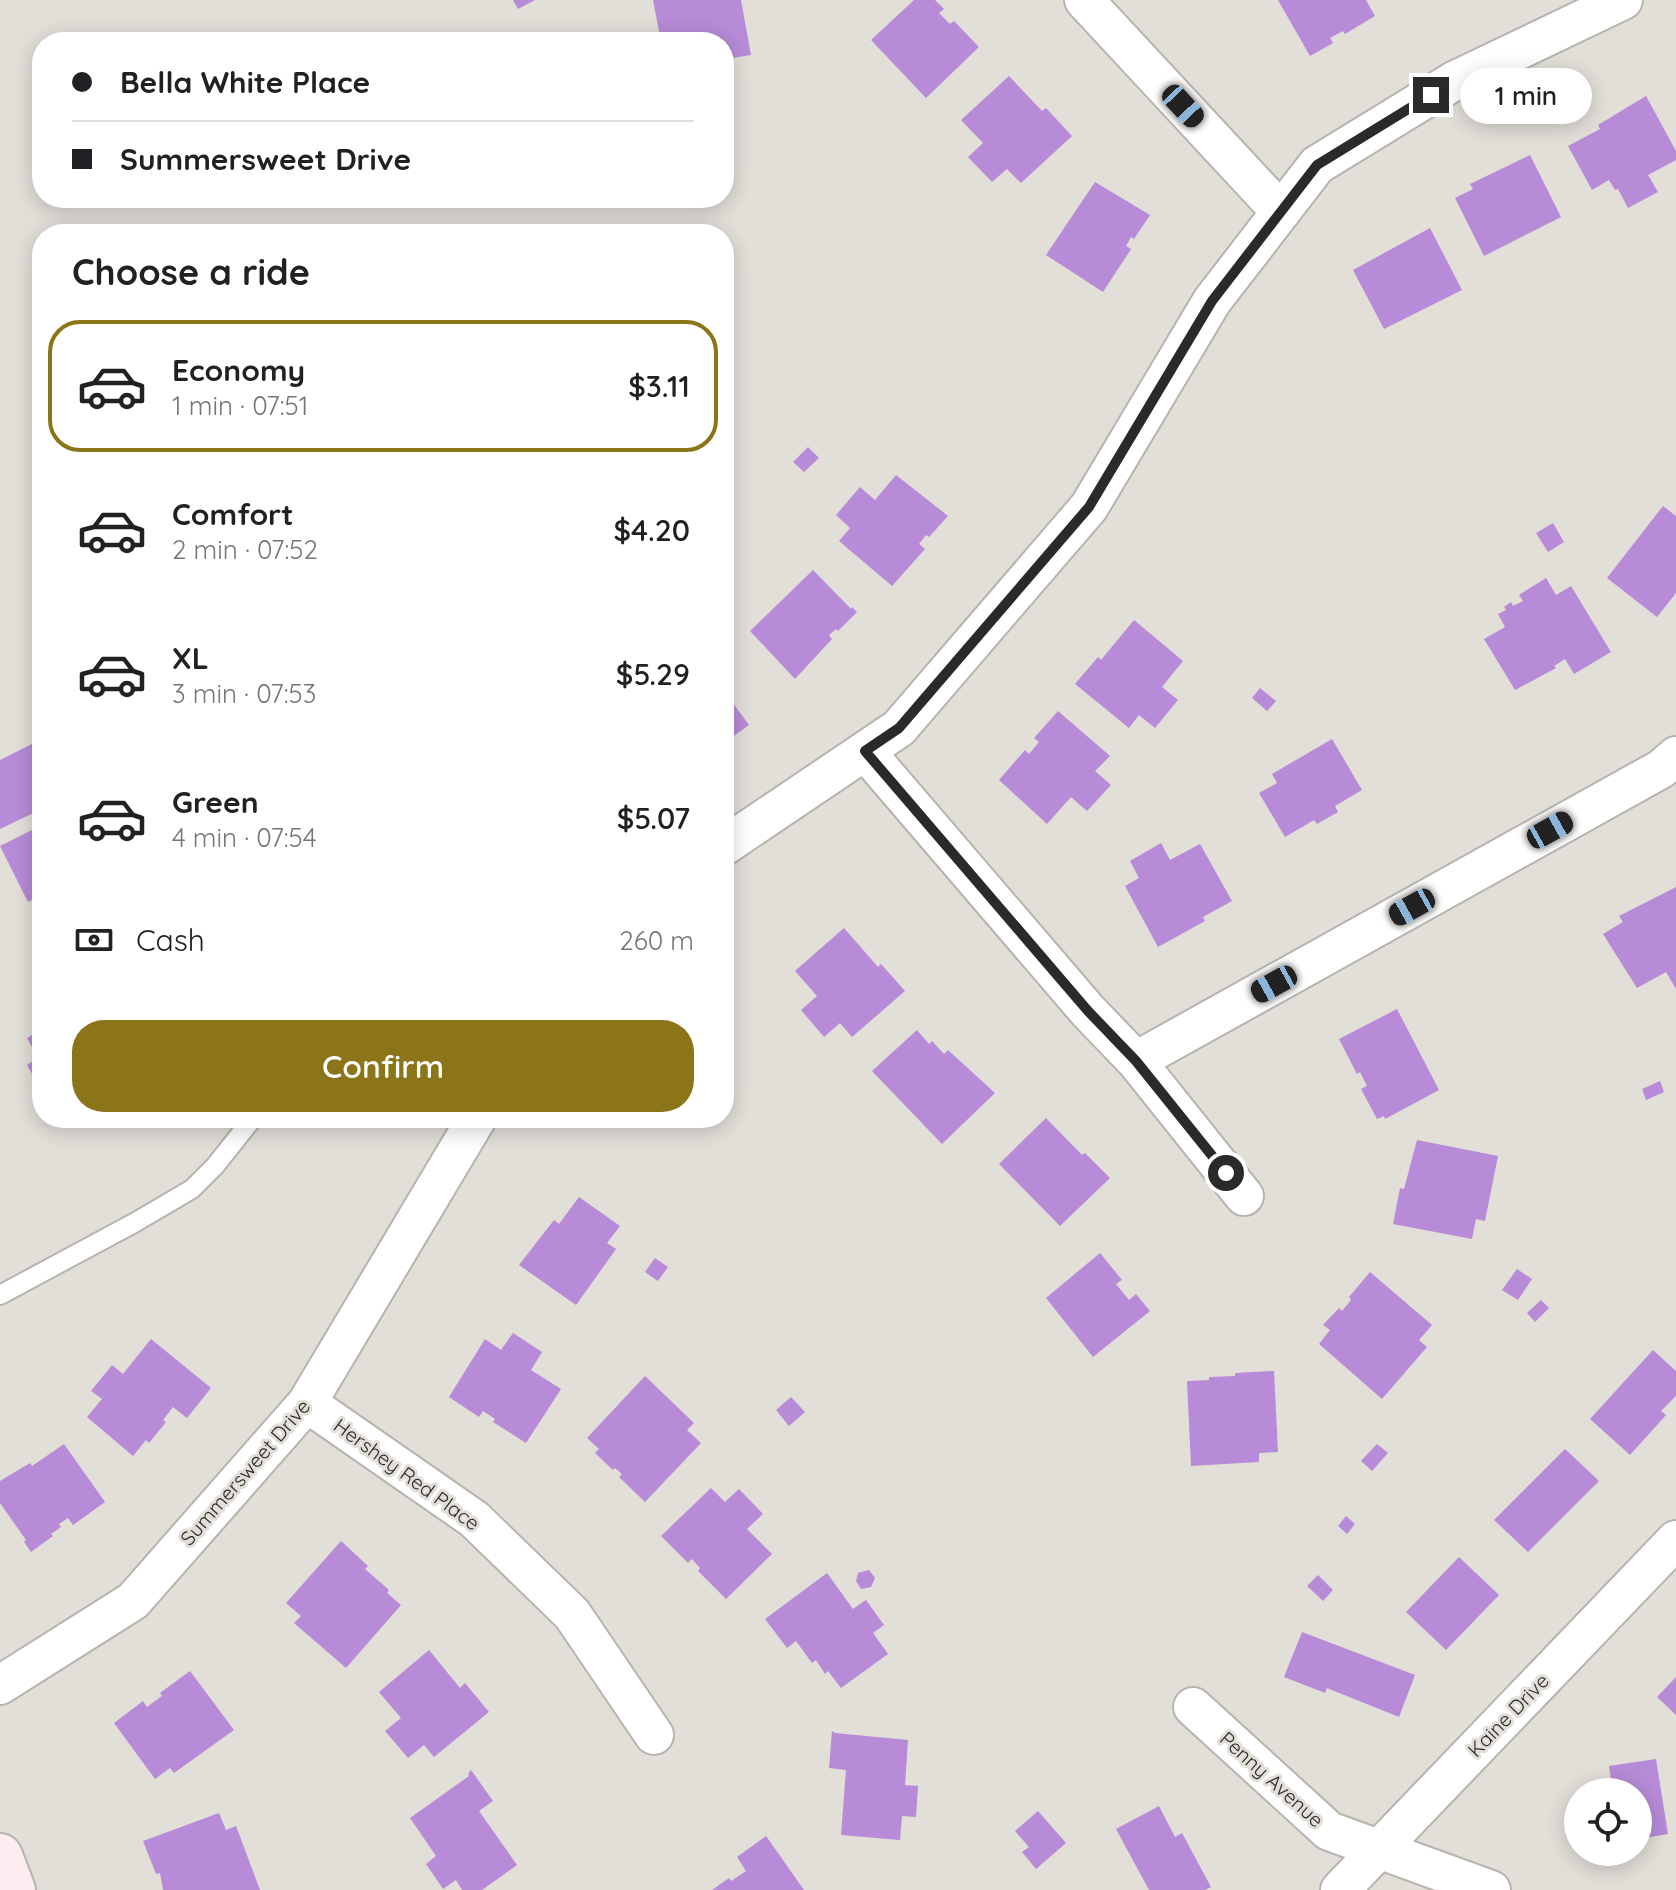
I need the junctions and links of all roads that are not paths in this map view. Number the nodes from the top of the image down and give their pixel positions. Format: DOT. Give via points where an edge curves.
graph roads {
  1 [pos="1084,0"];
  2 [pos="1623,0"];
  3 [pos="1281,212"];
  4 [pos="865,751"];
  5 [pos="1676,756"];
  6 [pos="734,839"];
  7 [pos="1136,1061"];
  8 [pos="245,1128"];
  9 [pos="471,1128"];
  10 [pos="1244,1196"];
  11 [pos="0,1295"];
  12 [pos="307,1403"];
  13 [pos="1676,1540"];
  14 [pos="0,1685"];
  15 [pos="1193,1707"];
  16 [pos="654,1735"];
  17 [pos="1378,1850"];
  18 [pos="0,1856"];
  19 [pos="13,1890"];
  20 [pos="1340,1890"];
  21 [pos="1491,1890"];
  1 -- 3 [label="street"];
  2 -- 3 [label="street" via="1454,81 1367,134 1317,165"];
  3 -- 4 [label="street" via="1212,301 1089,507 899,728"];
  4 -- 6 [label="street"];
  4 -- 7 [label="street"];
  5 -- 7 [label="street"];
  7 -- 10 [label="street"];
  8 -- 11 [label="lane" via="192,1189"];
  9 -- 12 [label="street, Summersweet Drive"];
  12 -- 14 [label="street, Summersweet Drive" via="133,1601"];
  12 -- 16 [label="street, Hershey Red Place" via="474,1519 572,1614"];
  13 -- 17 [label="street, Kaine Drive"];
  15 -- 17 [label="street, Penny Avenue" via="1329,1831"];
  17 -- 20 [label="street, Kaine Drive"];
  17 -- 21 [label="street, Penny Avenue"];
  18 -- 19 [label="main road"];
}
